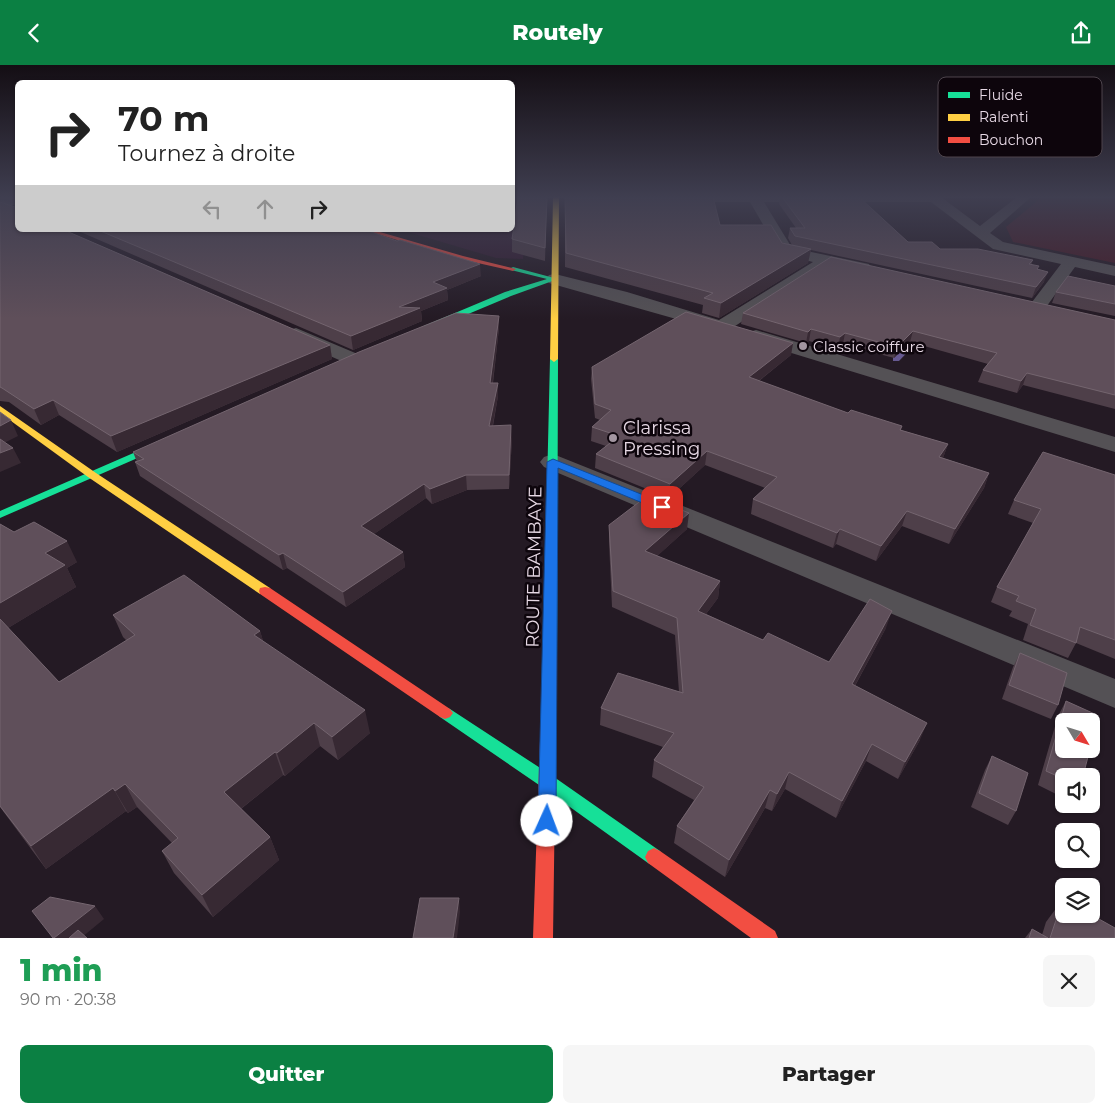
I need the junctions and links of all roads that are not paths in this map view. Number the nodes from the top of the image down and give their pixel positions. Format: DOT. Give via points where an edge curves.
graph roads {
  1 [pos="392,238"];
  2 [pos="556,238"];
  3 [pos="778,238"];
  4 [pos="987,238"];
  5 [pos="827,260"];
  6 [pos="1071,262"];
  7 [pos="875,271"];
  8 [pos="1115,271"];
  9 [pos="555,279"];
  10 [pos="1019,302"];
  11 [pos="1038,307"];
  12 [pos="1058,311"];
  13 [pos="722,326"];
  14 [pos="281,328"];
  15 [pos="416,332"];
  16 [pos="357,357"];
  17 [pos="334,367"];
  18 [pos="0,409"];
  19 [pos="182,435"];
  20 [pos="1115,445"];
  21 [pos="553,462"];
  22 [pos="92,475"];
  23 [pos="0,515"];
  24 [pos="1115,694"];
  25 [pos="548,782"];
  26 [pos="543,938"];
  27 [pos="768,938"];
  1 -- 9 [label="street" via="462,259"];
  2 -- 9 [label="street, ROUTE BAMBAYE"];
  3 -- 5 [label="street" via="786,251"];
  4 -- 6 [label="street" via="998,246"];
  5 -- 7 [label="street"];
  5 -- 13 [label="street"];
  6 -- 8 [label="street"];
  6 -- 11 [label="street"];
  9 -- 13 [label="street"];
  9 -- 15 [label="street" via="508,294"];
  9 -- 21 [label="street, ROUTE BAMBAYE"];
  10 -- 11 [label="street"];
  11 -- 12 [label="street"];
  13 -- 20 [label="street"];
  14 -- 16 [label="street"];
  16 -- 17 [label="street"];
  18 -- 22 [label="street"];
  19 -- 22 [label="street"];
  21 -- 24 [label="street"];
  21 -- 25 [label="street, ROUTE BAMBAYE"];
  22 -- 23 [label="street"];
  22 -- 25 [label="street"];
  25 -- 26 [label="street, ROUTE BAMBAYE"];
  25 -- 27 [label="street"];
}
